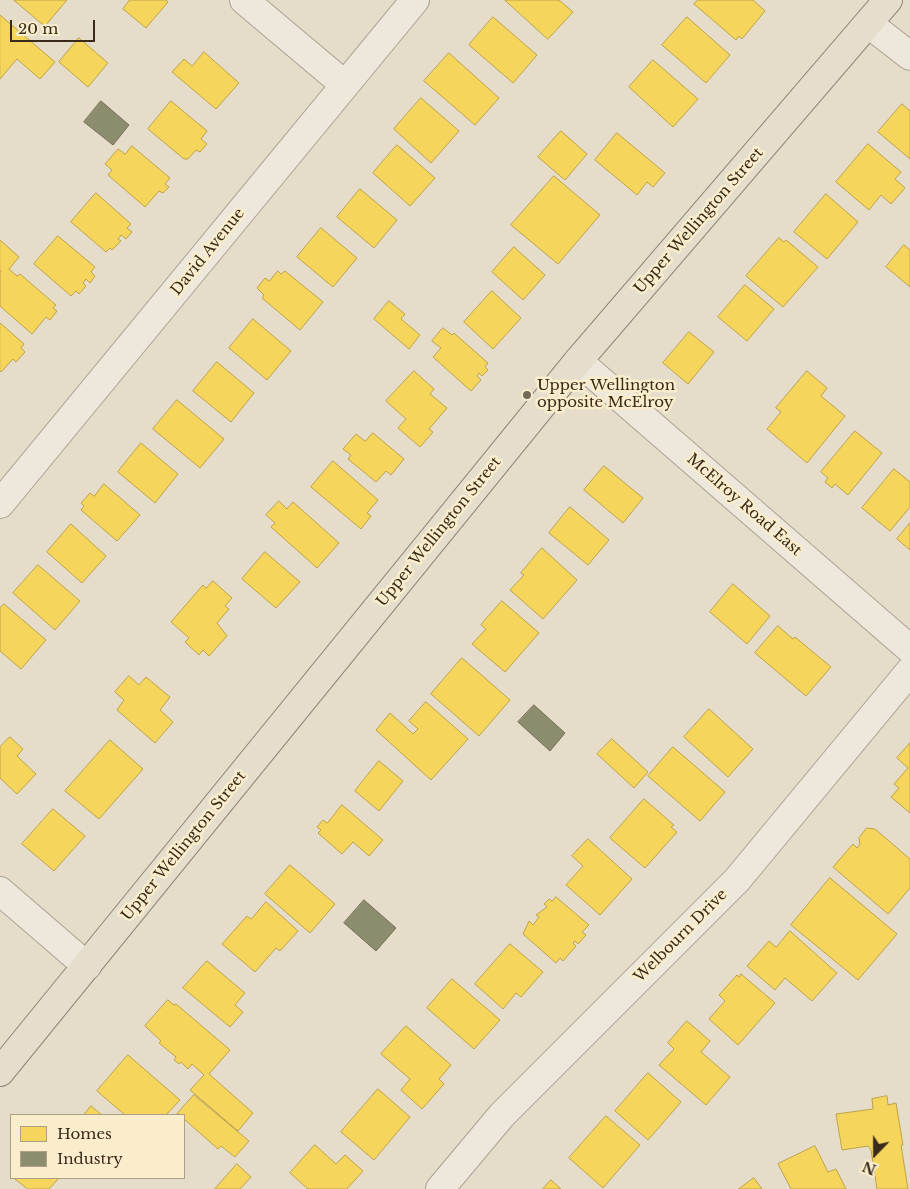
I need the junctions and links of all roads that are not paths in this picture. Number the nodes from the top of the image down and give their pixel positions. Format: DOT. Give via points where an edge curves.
graph roads {
  1 [pos="244,0"];
  2 [pos="415,0"];
  3 [pos="888,0"];
  4 [pos="869,24"];
  5 [pos="910,56"];
  6 [pos="345,85"];
  7 [pos="578,361"];
  8 [pos="0,504"];
  9 [pos="910,649"];
  10 [pos="910,671"];
  11 [pos="0,891"];
  12 [pos="87,966"];
  13 [pos="0,1072"];
  14 [pos="440,1189"];
  1 -- 6 [label="street"];
  2 -- 6 [label="street, David Avenue"];
  3 -- 4 [label="main road, Upper Wellington Street"];
  4 -- 5 [label="street"];
  4 -- 7 [label="main road, Upper Wellington Street"];
  6 -- 8 [label="street, David Avenue"];
  7 -- 9 [label="street, McElroy Road East"];
  7 -- 12 [label="main road, Upper Wellington Street"];
  10 -- 14 [label="street, Welbourn Drive" via="737,880 502,1115"];
  11 -- 12 [label="street"];
  12 -- 13 [label="main road, Upper Wellington Street"];
}
